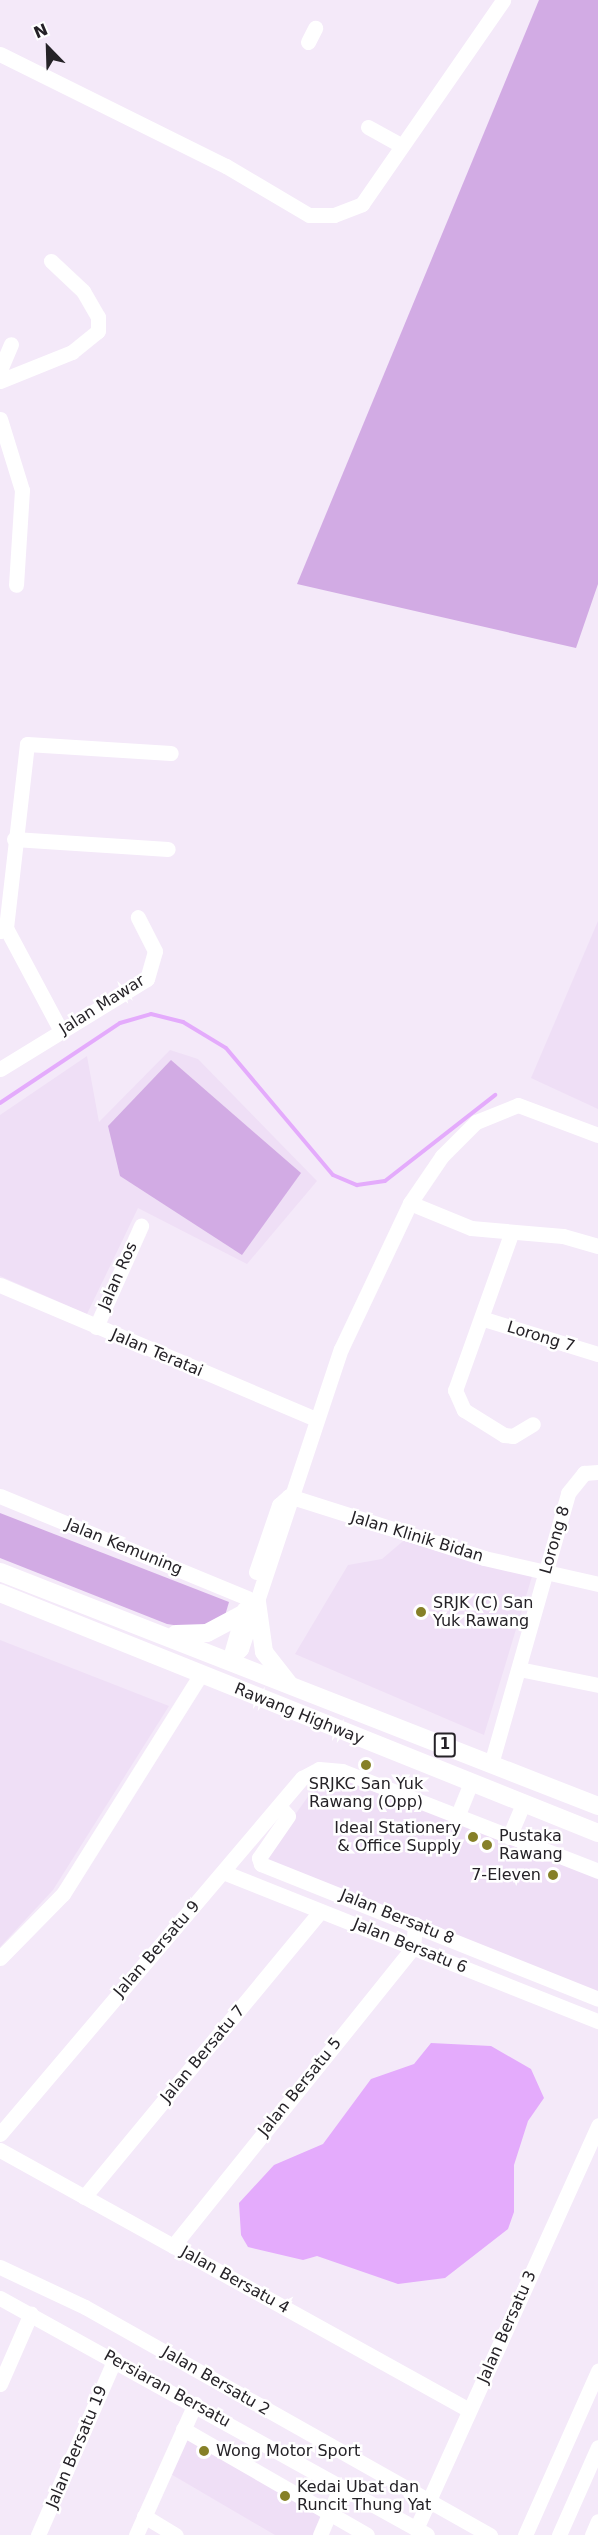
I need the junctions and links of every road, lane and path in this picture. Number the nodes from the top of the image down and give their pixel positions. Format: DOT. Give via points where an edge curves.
graph roads {
  1 [pos="503,0"];
  2 [pos="315,28"];
  3 [pos="308,42"];
  4 [pos="0,54"];
  5 [pos="368,127"];
  6 [pos="401,145"];
  7 [pos="51,261"];
  8 [pos="11,344"];
  9 [pos="0,370"];
  10 [pos="0,381"];
  11 [pos="0,419"];
  12 [pos="16,585"];
  13 [pos="171,753"];
  14 [pos="14,839"];
  15 [pos="168,849"];
  16 [pos="138,917"];
  17 [pos="3,929"];
  18 [pos="61,1031"];
  19 [pos="0,1069"];
  20 [pos="598,1135"];
  21 [pos="410,1203"];
  22 [pos="141,1226"];
  23 [pos="511,1234"];
  24 [pos="598,1246"];
  25 [pos="0,1285"];
  26 [pos="484,1319"];
  27 [pos="96,1327"];
  28 [pos="598,1354"];
  29 [pos="315,1419"];
  30 [pos="533,1424"];
  31 [pos="598,1472"];
  32 [pos="0,1496"];
  33 [pos="289,1496"];
  34 [pos="0,1572"];
  35 [pos="545,1573"];
  36 [pos="598,1584"];
  37 [pos="0,1593"];
  38 [pos="249,1605"];
  39 [pos="162,1632"];
  40 [pos="229,1661"];
  41 [pos="182,1666"];
  42 [pos="519,1669"];
  43 [pos="201,1674"];
  44 [pos="598,1685"];
  45 [pos="291,1686"];
  46 [pos="241,1690"];
  47 [pos="491,1764"];
  48 [pos="471,1783"];
  49 [pos="523,1804"];
  50 [pos="279,1806"];
  51 [pos="598,1806"];
  52 [pos="458,1817"];
  53 [pos="598,1833"];
  54 [pos="509,1837"];
  55 [pos="598,1871"];
  56 [pos="223,1872"];
  57 [pos="321,1911"];
  58 [pos="415,1924"];
  59 [pos="413,1948"];
  60 [pos="0,1958"];
  61 [pos="598,1999"];
  62 [pos="598,2021"];
  63 [pos="598,2125"];
  64 [pos="0,2134"];
  65 [pos="0,2150"];
  66 [pos="84,2197"];
  67 [pos="173,2246"];
  68 [pos="0,2267"];
  69 [pos="0,2298"];
  70 [pos="31,2313"];
  71 [pos="115,2359"];
  72 [pos="598,2371"];
  73 [pos="0,2384"];
  74 [pos="195,2404"];
  75 [pos="469,2410"];
  76 [pos="183,2429"];
  77 [pos="598,2447"];
  78 [pos="341,2486"];
  79 [pos="428,2502"];
  80 [pos="330,2513"];
  81 [pos="144,2516"];
  82 [pos="598,2521"];
  83 [pos="422,2532"];
  84 [pos="39,2535"];
  85 [pos="136,2535"];
  86 [pos="176,2535"];
  87 [pos="320,2535"];
  88 [pos="367,2535"];
  89 [pos="490,2535"];
  90 [pos="525,2535"];
  91 [pos="559,2535"];
  92 [pos="592,2535"];
  1 -- 6 [label="street"];
  2 -- 3 [label="street"];
  4 -- 6 [label="street" via="226,166 309,214 334,216 362,204"];
  5 -- 6 [label="street"];
  7 -- 10 [label="street" via="83,291 98,317 98,331 72,352"];
  8 -- 9 [label="street"];
  11 -- 12 [label="street" via="22,490"];
  13 -- 14 [label="street" via="27,744"];
  14 -- 15 [label="street"];
  14 -- 17 [label="street"];
  16 -- 18 [label="street, Jalan Mawar" via="155,951 147,979"];
  17 -- 18 [label="street"];
  18 -- 19 [label="street, Jalan Mawar"];
  20 -- 21 [label="street" via="537,1109 518,1105 498,1111 459,1136"];
  21 -- 23 [label="street" via="471,1228"];
  21 -- 29 [label="street"];
  22 -- 27 [label="street, Jalan Ros"];
  23 -- 24 [label="street" via="564,1236"];
  23 -- 26 [label="street"];
  25 -- 27 [label="street, Jalan Teratai"];
  26 -- 28 [label="street, Lorong 7"];
  26 -- 30 [label="street" via="455,1390 456,1400 504,1435 513,1436"];
  27 -- 29 [label="street, Jalan Teratai"];
  29 -- 33 [label="street"];
  31 -- 35 [label="street, Lorong 8" via="574,1479"];
  32 -- 38 [label="street, Jalan Kemuning"];
  33 -- 35 [label="street, Jalan Klinik Bidan"];
  33 -- 38 [label="street" via="290,1509"];
  34 -- 39 [label="main road, Rawang Highway / 1"];
  35 -- 36 [label="street, Jalan Klinik Bidan"];
  35 -- 42 [label="street, Lorong 8"];
  37 -- 41 [label="main road, Rawang Highway / 1"];
  38 -- 39 [label="main road" via="207,1633"];
  38 -- 40 [label="street"];
  38 -- 45 [label="main road" via="264,1652"];
  39 -- 40 [label="main road, Rawang Highway / 1"];
  40 -- 41 [label="main road"];
  40 -- 45 [label="main road, Rawang Highway / 1"];
  40 -- 46 [label="main road" via="227,1674"];
  41 -- 43 [label="main road, Rawang Highway / 1"];
  42 -- 44 [label="street"];
  42 -- 47 [label="street, Lorong 8"];
  43 -- 46 [label="main road, Rawang Highway / 1"];
  43 -- 60 [label="street" via="63,1894"];
  45 -- 47 [label="main road, Rawang Highway / 1"];
  46 -- 48 [label="main road, Rawang Highway / 1"];
  47 -- 51 [label="main road, Rawang Highway / 1"];
  48 -- 49 [label="main road, Rawang Highway / 1"];
  48 -- 52 [label="street"];
  49 -- 53 [label="main road, Rawang Highway / 1"];
  49 -- 54 [label="street"];
  50 -- 52 [label="street, Jalan Bersatu 9" via="302,1778 319,1769 342,1771"];
  50 -- 56 [label="street, Jalan Bersatu 9"];
  50 -- 58 [label="street, Jalan Bersatu 8" via="288,1816 259,1858 261,1864"];
  52 -- 54 [label="street"];
  54 -- 55 [label="street"];
  56 -- 57 [label="street, Jalan Bersatu 6"];
  56 -- 64 [label="street, Jalan Bersatu 9"];
  57 -- 59 [label="street, Jalan Bersatu 6"];
  57 -- 66 [label="street, Jalan Bersatu 7"];
  58 -- 59 [label="street"];
  58 -- 61 [label="street, Jalan Bersatu 8"];
  59 -- 62 [label="street, Jalan Bersatu 6"];
  59 -- 67 [label="street, Jalan Bersatu 5"];
  63 -- 75 [label="street, Jalan Bersatu 3"];
  65 -- 66 [label="street, Jalan Bersatu 4"];
  66 -- 67 [label="street, Jalan Bersatu 4"];
  67 -- 75 [label="street, Jalan Bersatu 4"];
  68 -- 79 [label="street, Jalan Bersatu 2" via="85,2307"];
  69 -- 70 [label="street, Persiaran Bersatu"];
  70 -- 71 [label="street, Persiaran Bersatu"];
  70 -- 73 [label="street"];
  71 -- 74 [label="street, Persiaran Bersatu"];
  71 -- 84 [label="street, Jalan Bersatu 19"];
  72 -- 90 [label="street"];
  74 -- 76 [label="street"];
  74 -- 78 [label="street, Persiaran Bersatu"];
  75 -- 79 [label="street, Jalan Bersatu 3"];
  76 -- 80 [label="street"];
  76 -- 81 [label="street"];
  77 -- 91 [label="street"];
  78 -- 80 [label="street"];
  78 -- 83 [label="street, Persiaran Bersatu"];
  79 -- 83 [label="street, Jalan Bersatu 3"];
  79 -- 89 [label="street, Jalan Bersatu 2"];
  80 -- 87 [label="street"];
  80 -- 88 [label="street"];
  81 -- 85 [label="street"];
  81 -- 86 [label="street"];
  82 -- 92 [label="street"];
}
